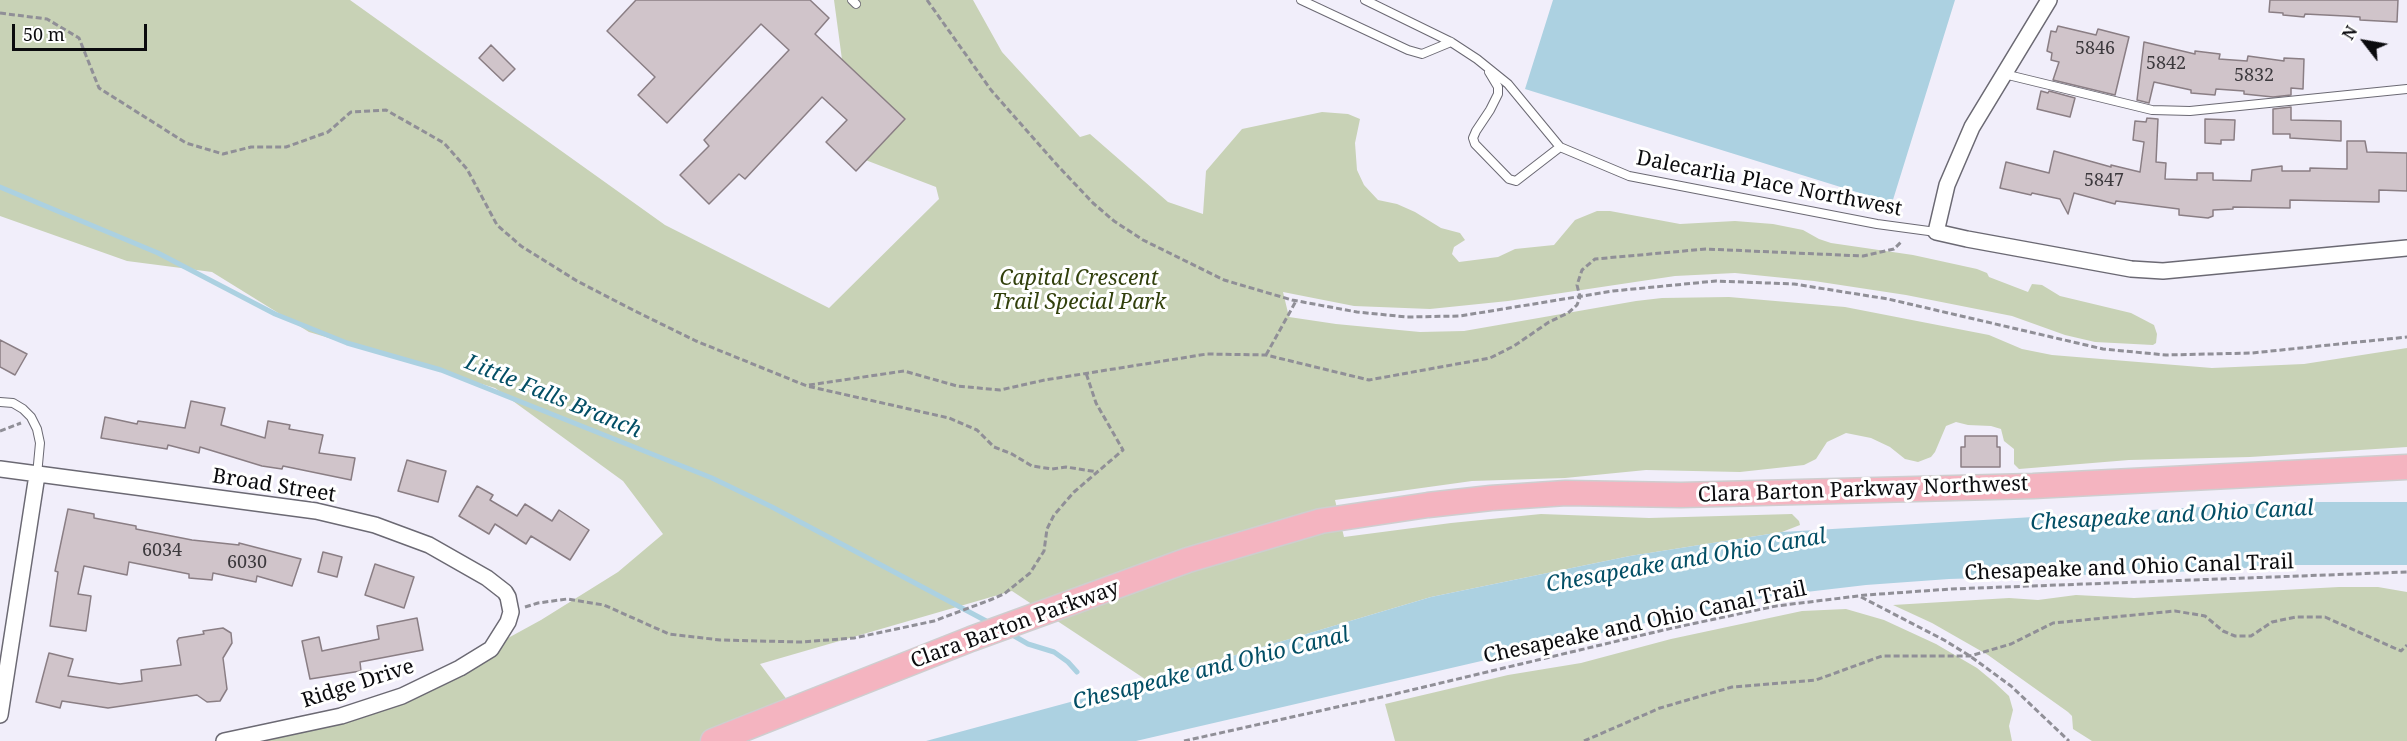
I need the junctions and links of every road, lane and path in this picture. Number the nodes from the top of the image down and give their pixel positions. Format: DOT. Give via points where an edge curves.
graph roads {
  1 [pos="927,0"];
  2 [pos="1301,0"];
  3 [pos="1365,0"];
  4 [pos="2049,0"];
  5 [pos="0,13"];
  6 [pos="1451,42"];
  7 [pos="1483,63"];
  8 [pos="2004,74"];
  9 [pos="2407,89"];
  10 [pos="1560,147"];
  11 [pos="1936,232"];
  12 [pos="1906,238"];
  13 [pos="2407,248"];
  14 [pos="1580,297"];
  15 [pos="1296,301"];
  16 [pos="2407,337"];
  17 [pos="1266,355"];
  18 [pos="1086,373"];
  19 [pos="807,386"];
  20 [pos="0,402"];
  21 [pos="31,417"];
  22 [pos="0,430"];
  23 [pos="2407,467"];
  24 [pos="0,470"];
  25 [pos="1098,472"];
  26 [pos="37,475"];
  27 [pos="1321,521"];
  28 [pos="2407,572"];
  29 [pos="1860,596"];
  30 [pos="511,612"];
  31 [pos="2407,645"];
  32 [pos="1970,657"];
  33 [pos="0,715"];
  34 [pos="224,741"];
  35 [pos="713,741"];
  36 [pos="1184,741"];
  37 [pos="1584,741"];
  38 [pos="2069,741"];
  1 -- 15 [label="path" via="991,90 1114,221 1143,240 1224,280"];
  2 -- 6 [label="lane" via="1422,54"];
  3 -- 6 [label="lane, Dalecarlia Place Northwest"];
  4 -- 8 [label="street"];
  5 -- 19 [label="path" via="47,19 79,38 99,88 186,143 223,154 251,147 286,147 328,132 351,112 386,110 444,143 467,169 497,225 521,246 635,311"];
  6 -- 7 [label="lane, Dalecarlia Place Northwest"];
  7 -- 10 [label="lane, Dalecarlia Place Northwest" via="1508,84"];
  7 -- 10 [label="lane" via="1498,87 1498,94 1476,131 1475,144 1509,179 1516,181"];
  8 -- 9 [label="lane" via="2152,110 2190,111"];
  8 -- 11 [label="street" via="1961,150 1945,192"];
  10 -- 11 [label="lane, Dalecarlia Place Northwest" via="1629,176 1877,225"];
  11 -- 13 [label="street" via="2131,269 2163,271"];
  12 -- 14 [label="path" via="1894,249 1863,256 1706,249 1595,259 1582,270 1577,285"];
  14 -- 15 [label="path" via="1460,316 1387,315"];
  14 -- 16 [label="path" via="1716,281 1794,284 1888,299 2103,349 2166,355 2252,353"];
  14 -- 17 [label="path" via="1568,313 1490,358 1419,372 1369,380"];
  15 -- 17 [label="path"];
  17 -- 18 [label="path" via="1207,354"];
  18 -- 19 [label="path" via="1000,390 957,386 904,371"];
  18 -- 25 [label="path" via="1096,403 1123,450"];
  19 -- 25 [label="path" via="949,418 977,430 994,447 1032,466"];
  20 -- 21 [label="lane" via="13,403"];
  21 -- 22 [label="path"];
  21 -- 26 [label="lane" via="40,443"];
  23 -- 27 [label="highway, Clara Barton Parkway Northwest" via="2010,487 1682,495 1566,493 1491,498"];
  24 -- 26 [label="street, Broad Street"];
  25 -- 30 [label="path" via="1054,515 1044,551 1029,573 1005,594 934,621 854,638 760,642 669,634 604,605 567,599"];
  26 -- 30 [label="street, Broad Street" via="316,511 375,525 429,545 487,578 505,592"];
  26 -- 33 [label="street"];
  27 -- 35 [label="highway, Clara Barton Parkway" via="1198,557 971,639"];
  28 -- 29 [label="path, Chesapeake and Ohio Canal Trail" via="2019,586"];
  29 -- 32 [label="path"];
  29 -- 36 [label="path, Chesapeake and Ohio Canal Trail" via="1776,606"];
  30 -- 34 [label="street, Ridge Drive" via="491,649 402,696 341,716"];
  31 -- 32 [label="path" via="2401,651 2325,617 2272,622 2251,636 2235,636 2205,616 2175,611 2053,623 2011,644"];
  32 -- 37 [label="path" via="1882,656 1816,680 1732,687 1660,708"];
  32 -- 38 [label="path" via="2011,686"];
}
